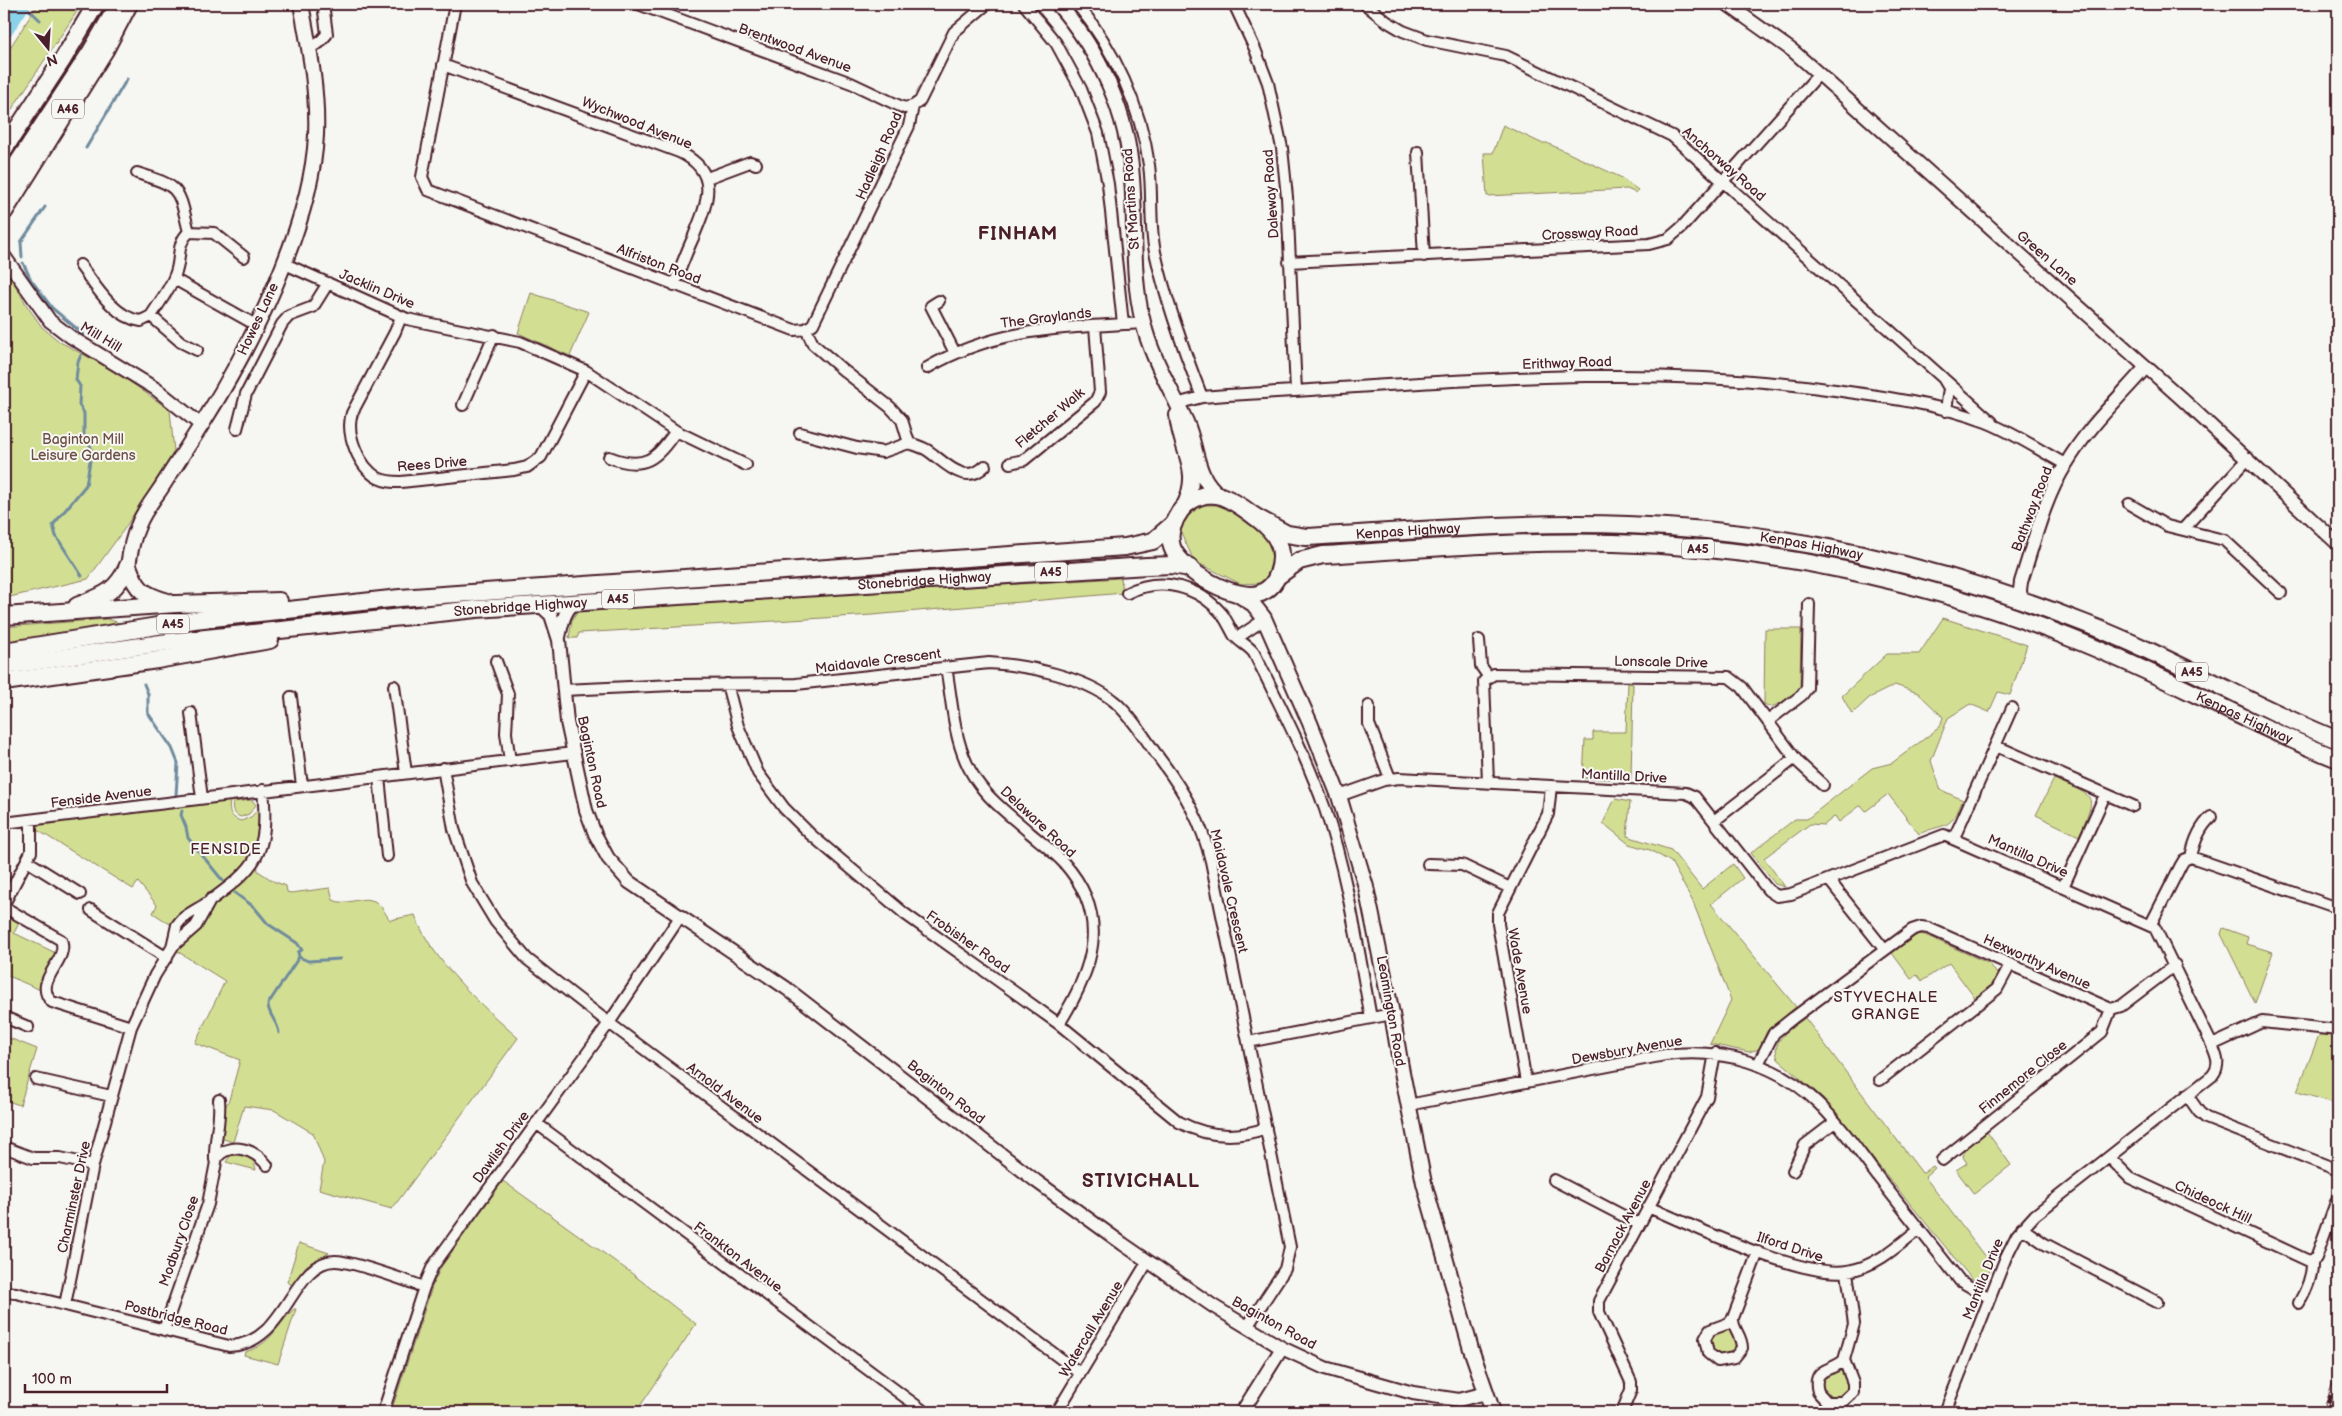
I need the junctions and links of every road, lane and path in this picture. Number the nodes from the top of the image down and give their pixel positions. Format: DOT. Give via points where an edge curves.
graph roads {
  1 [pos="96,4"];
  2 [pos="118,4"];
  3 [pos="129,4"];
  4 [pos="300,4"];
  5 [pos="323,4"];
  6 [pos="455,4"];
  7 [pos="638,4"];
  8 [pos="987,4"];
  9 [pos="1024,4"];
  10 [pos="1058,4"];
  11 [pos="1077,4"];
  12 [pos="1234,4"];
  13 [pos="1366,4"];
  14 [pos="1727,4"];
  15 [pos="309,48"];
  16 [pos="63,59"];
  17 [pos="443,64"];
  18 [pos="1819,74"];
  19 [pos="913,106"];
  20 [pos="4,132"];
  21 [pos="33,140"];
  22 [pos="4,149"];
  23 [pos="1418,152"];
  24 [pos="756,164"];
  25 [pos="138,173"];
  26 [pos="707,178"];
  27 [pos="1724,181"];
  28 [pos="4,184"];
  29 [pos="4,198"];
  30 [pos="4,212"];
  31 [pos="189,232"];
  32 [pos="4,256"];
  33 [pos="1424,256"];
  34 [pos="244,257"];
  35 [pos="283,262"];
  36 [pos="1290,262"];
  37 [pos="80,265"];
  38 [pos="174,279"];
  39 [pos="328,283"];
  40 [pos="674,285"];
  41 [pos="939,302"];
  42 [pos="151,316"];
  43 [pos="401,317"];
  44 [pos="1143,323"];
  45 [pos="1123,324"];
  46 [pos="256,325"];
  47 [pos="1095,326"];
  48 [pos="806,330"];
  49 [pos="494,335"];
  50 [pos="197,350"];
  51 [pos="955,353"];
  52 [pos="2146,367"];
  53 [pos="927,368"];
  54 [pos="586,371"];
  55 [pos="1943,378"];
  56 [pos="1296,391"];
  57 [pos="1202,397"];
  58 [pos="1176,404"];
  59 [pos="464,405"];
  60 [pos="1946,411"];
  61 [pos="1958,414"];
  62 [pos="202,425"];
  63 [pos="1998,427"];
  64 [pos="237,429"];
  65 [pos="676,431"];
  66 [pos="800,433"];
  67 [pos="909,444"];
  68 [pos="609,457"];
  69 [pos="2248,458"];
  70 [pos="1010,463"];
  71 [pos="2066,464"];
  72 [pos="746,465"];
  73 [pos="985,466"];
  74 [pos="1220,496"];
  75 [pos="2129,504"];
  76 [pos="1183,508"];
  77 [pos="1254,516"];
  78 [pos="1174,523"];
  79 [pos="2184,528"];
  80 [pos="2338,544"];
  81 [pos="128,566"];
  82 [pos="1190,568"];
  83 [pos="1275,581"];
  84 [pos="1127,593"];
  85 [pos="2281,593"];
  86 [pos="1236,594"];
  87 [pos="2021,600"];
  88 [pos="577,601"];
  89 [pos="343,603"];
  90 [pos="176,604"];
  91 [pos="539,604"];
  92 [pos="1809,604"];
  93 [pos="63,612"];
  94 [pos="4,616"];
  95 [pos="1265,618"];
  96 [pos="326,624"];
  97 [pos="1237,638"];
  98 [pos="559,640"];
  99 [pos="1479,640"];
  100 [pos="4,650"];
  101 [pos="2109,654"];
  102 [pos="496,660"];
  103 [pos="4,666"];
  104 [pos="946,666"];
  105 [pos="1488,676"];
  106 [pos="4,682"];
  107 [pos="727,684"];
  108 [pos="394,686"];
  109 [pos="563,690"];
  110 [pos="290,697"];
  111 [pos="1369,706"];
  112 [pos="2012,708"];
  113 [pos="191,713"];
  114 [pos="1768,721"];
  115 [pos="2338,740"];
  116 [pos="1996,746"];
  117 [pos="572,753"];
  118 [pos="1794,758"];
  119 [pos="2338,759"];
  120 [pos="510,761"];
  121 [pos="443,768"];
  122 [pos="406,773"];
  123 [pos="379,777"];
  124 [pos="1390,778"];
  125 [pos="1488,782"];
  126 [pos="1823,785"];
  127 [pos="302,786"];
  128 [pos="1551,786"];
  129 [pos="263,790"];
  130 [pos="2105,795"];
  131 [pos="1339,796"];
  132 [pos="202,798"];
  133 [pos="2133,806"];
  134 [pos="2211,817"];
  135 [pos="32,820"];
  136 [pos="1714,821"];
  137 [pos="4,823"];
  138 [pos="1954,838"];
  139 [pos="386,856"];
  140 [pos="2191,857"];
  141 [pos="27,861"];
  142 [pos="1428,864"];
  143 [pos="1829,880"];
  144 [pos="8,882"];
  145 [pos="2063,887"];
  146 [pos="1510,888"];
  147 [pos="80,894"];
  148 [pos="211,899"];
  149 [pos="4,906"];
  150 [pos="2338,908"];
  151 [pos="91,910"];
  152 [pos="680,917"];
  153 [pos="2150,924"];
  154 [pos="1884,949"];
  155 [pos="169,954"];
  156 [pos="2010,965"];
  157 [pos="2174,965"];
  158 [pos="2111,1009"];
  159 [pos="1392,1014"];
  160 [pos="4,1017"];
  161 [pos="1371,1018"];
  162 [pos="609,1023"];
  163 [pos="1060,1024"];
  164 [pos="28,1027"];
  165 [pos="131,1027"];
  166 [pos="2338,1030"];
  167 [pos="1248,1042"];
  168 [pos="2212,1045"];
  169 [pos="1715,1053"];
  170 [pos="1758,1064"];
  171 [pos="36,1079"];
  172 [pos="1880,1080"];
  173 [pos="1526,1082"];
  174 [pos="2187,1095"];
  175 [pos="111,1096"];
  176 [pos="219,1100"];
  177 [pos="1408,1105"];
  178 [pos="536,1122"];
  179 [pos="1835,1122"];
  180 [pos="1266,1128"];
  181 [pos="4,1147"];
  182 [pos="2109,1157"];
  183 [pos="215,1160"];
  184 [pos="1942,1160"];
  185 [pos="94,1164"];
  186 [pos="267,1165"];
  187 [pos="2338,1170"];
  188 [pos="1792,1174"];
  189 [pos="1554,1180"];
  190 [pos="2338,1197"];
  191 [pos="1648,1207"];
  192 [pos="1639,1224"];
  193 [pos="2022,1228"];
  194 [pos="1920,1229"];
  195 [pos="1758,1252"];
  196 [pos="2312,1260"];
  197 [pos="1148,1261"];
  198 [pos="1847,1272"];
  199 [pos="424,1287"];
  200 [pos="4,1292"];
  201 [pos="1990,1298"];
  202 [pos="2157,1302"];
  203 [pos="2299,1303"];
  204 [pos="66,1305"];
  205 [pos="1733,1318"];
  206 [pos="1248,1327"];
  207 [pos="164,1330"];
  208 [pos="1282,1348"];
  209 [pos="1844,1360"];
  210 [pos="1080,1373"];
  211 [pos="1486,1392"];
  212 [pos="383,1412"];
  213 [pos="925,1412"];
  214 [pos="1057,1412"];
  215 [pos="1242,1412"];
  216 [pos="1493,1412"];
  217 [pos="1622,1412"];
  218 [pos="1945,1412"];
  1 -- 16 [label="highway, A46"];
  2 -- 21 [label="highway, A46"];
  3 -- 30 [label="highway, A46" via="105,50"];
  4 -- 15 [label="main road, Howes Lane"];
  5 -- 15 [label="street" via="327,34"];
  6 -- 17 [label="street, Alfriston Road"];
  7 -- 19 [label="street, Brentwood Avenue" via="851,83 900,107"];
  8 -- 19 [label="street, Hadleigh Road" via="954,32 920,101"];
  9 -- 45 [label="street, St Martins Road" via="1056,43 1081,89 1098,134 1108,184"];
  10 -- 44 [label="main road, St Martins Road" via="1101,66 1123,128 1132,173 1135,275"];
  11 -- 57 [label="street, St Martins Road" via="1111,54 1139,120 1149,165 1155,252"];
  12 -- 36 [label="street, Daleway Road" via="1261,65 1278,127 1285,174"];
  13 -- 27 [label="street, Anchorway Road" via="1403,31 1427,40 1506,56 1640,120 1672,136"];
  14 -- 18 [label="street, Green Lane" via="1793,51"];
  15 -- 35 [label="main road, Howes Lane" via="316,111 314,159 303,206"];
  16 -- 20 [label="highway, A46" via="43,79"];
  16 -- 22 [label="highway"];
  17 -- 26 [label="street, Wychwood Avenue" via="679,152 698,165"];
  17 -- 40 [label="street, Alfriston Road" via="422,176 428,190"];
  18 -- 27 [label="street, Crossway Road"];
  18 -- 52 [label="street, Green Lane"];
  19 -- 48 [label="street, Hadleigh Road" via="909,126 847,257 813,324"];
  21 -- 28 [label="highway"];
  21 -- 29 [label="highway, A46"];
  23 -- 33 [label="street"];
  24 -- 26 [label="street" via="750,162"];
  25 -- 31 [label="street" via="165,182 178,192"];
  26 -- 40 [label="street" via="705,209"];
  27 -- 33 [label="street, Crossway Road" via="1676,233 1658,242"];
  27 -- 55 [label="street, Anchorway Road"];
  31 -- 34 [label="street" via="214,233"];
  31 -- 38 [label="street" via="179,246"];
  32 -- 62 [label="street, Mill Hill" via="50,321 148,384"];
  33 -- 36 [label="street, Crossway Road"];
  35 -- 39 [label="street, Jacklin Drive"];
  35 -- 46 [label="main road, Howes Lane"];
  36 -- 56 [label="street, Daleway Road"];
  37 -- 42 [label="street" via="104,296 127,318 141,321"];
  38 -- 42 [label="street"];
  38 -- 46 [label="street"];
  39 -- 43 [label="street, Jacklin Drive"];
  39 -- 64 [label="street" via="313,307 289,316 282,324 246,394"];
  40 -- 48 [label="street, Alfriston Road" via="794,330"];
  41 -- 51 [label="street" via="931,306"];
  42 -- 50 [label="street" via="181,342"];
  43 -- 49 [label="street, Jacklin Drive"];
  43 -- 54 [label="street, Rees Drive" via="349,423 351,440 363,461 372,474 386,481 514,470 532,465 544,452"];
  44 -- 45 [label="street, The Graylands"];
  44 -- 58 [label="main road, St Martins Road"];
  45 -- 47 [label="street, The Graylands"];
  46 -- 62 [label="main road, Howes Lane"];
  47 -- 51 [label="street, The Graylands" via="995,338"];
  47 -- 70 [label="street, Fletcher Walk" via="1100,382 1095,402 1024,460"];
  48 -- 67 [label="street" via="813,344 896,414 906,426"];
  49 -- 54 [label="street, Jacklin Drive" via="520,342"];
  49 -- 59 [label="street"];
  51 -- 53 [label="street, The Graylands"];
  52 -- 69 [label="street, Green Lane"];
  52 -- 71 [label="street, Bathway Road"];
  54 -- 65 [label="street, Jacklin Drive"];
  55 -- 60 [label="street" via="1948,388"];
  55 -- 63 [label="street, Anchorway Road"];
  56 -- 57 [label="street, Erithway Road"];
  56 -- 60 [label="street, Erithway Road" via="1564,376 1651,376 1790,384"];
  57 -- 58 [label="street, Erithway Road"];
  58 -- 74 [label="main road, St Martins Road" via="1186,422 1202,477"];
  58 -- 76 [label="main road, St Martins Road" via="1178,426 1192,477"];
  60 -- 61 [label="street, Erithway Road"];
  61 -- 63 [label="street, Anchorway Road"];
  62 -- 81 [label="main road, Howes Lane" via="141,518 132,541"];
  63 -- 71 [label="street, Anchorway Road"];
  65 -- 68 [label="street" via="661,452 647,461 631,463"];
  65 -- 72 [label="street, Jacklin Drive"];
  66 -- 67 [label="street" via="883,452"];
  67 -- 73 [label="street" via="928,451 959,472 973,473"];
  69 -- 79 [label="street"];
  69 -- 80 [label="street, Green Lane"];
  71 -- 87 [label="street, Bathway Road" via="2046,506 2021,582"];
  74 -- 76 [label="highway" via="1197,497"];
  74 -- 77 [label="highway"];
  75 -- 79 [label="street" via="2168,526"];
  76 -- 78 [label="highway"];
  77 -- 83 [label="highway" via="1280,546 1282,560"];
  77 -- 87 [label="highway, Kenpas Highway / A45" via="1287,534 1306,537 1565,524 1661,526 1742,534 1863,555"];
  78 -- 82 [label="highway" via="1170,538 1172,546 1181,562"];
  78 -- 89 [label="highway, Stonebridge Highway / A45" via="1153,541 1125,548"];
  79 -- 85 [label="street" via="2224,540"];
  81 -- 90 [label="highway" via="143,593"];
  81 -- 93 [label="highway" via="110,592"];
  82 -- 86 [label="highway"];
  82 -- 88 [label="highway, Stonebridge Highway / A45" via="1172,564"];
  83 -- 86 [label="highway" via="1258,594"];
  83 -- 95 [label="main road" via="1268,595"];
  83 -- 101 [label="highway, Kenpas Highway / A45" via="1299,561 1323,555 1565,542 1676,546 1817,564 1897,582 1966,601 2068,636"];
  84 -- 97 [label="street, Leamington Road" via="1154,585 1188,588 1222,614"];
  86 -- 95 [label="main road, Leamington Road" via="1253,604"];
  87 -- 101 [label="highway" via="2031,612 2078,632"];
  87 -- 115 [label="highway, Kenpas Highway / A45" via="2086,623 2268,711"];
  88 -- 91 [label="highway, Stonebridge Highway / A45"];
  88 -- 98 [label="street, Baginton Road" via="564,615"];
  89 -- 90 [label="highway, A45" via="298,600"];
  89 -- 100 [label="highway, Stonebridge Highway / A45" via="194,620"];
  90 -- 93 [label="highway, A45"];
  91 -- 96 [label="highway, Stonebridge Highway / A45"];
  91 -- 98 [label="street, Baginton Road" via="551,615"];
  92 -- 114 [label="street" via="1807,688"];
  93 -- 94 [label="highway, A45"];
  95 -- 97 [label="street"];
  95 -- 131 [label="main road, Leamington Road"];
  96 -- 103 [label="highway, Stonebridge Highway / A45" via="168,642"];
  96 -- 106 [label="highway" via="275,639"];
  97 -- 161 [label="street, Leamington Road" via="1254,653 1293,728 1325,810 1348,897"];
  98 -- 109 [label="street, Baginton Road"];
  99 -- 105 [label="street" via="1481,666"];
  101 -- 119 [label="highway, Kenpas Highway / A45" via="2286,738"];
  102 -- 120 [label="street" via="508,694 506,733"];
  104 -- 107 [label="street, Maidavale Crescent" via="829,681"];
  104 -- 163 [label="street, Delaware Road" via="957,737 967,765 986,793 1064,864 1087,903 1093,929 1089,968"];
  104 -- 167 [label="street, Maidavale Crescent" via="1004,664 1054,674 1098,691 1115,702 1133,721 1184,793 1206,842"];
  105 -- 114 [label="street, Lonscale Drive" via="1729,678 1742,687"];
  105 -- 125 [label="street" via="1484,681"];
  107 -- 109 [label="street, Maidavale Crescent"];
  107 -- 163 [label="street, Frobisher Road" via="738,726 754,765 772,793 798,822 905,914"];
  108 -- 122 [label="street"];
  109 -- 117 [label="street, Baginton Road"];
  110 -- 127 [label="street"];
  111 -- 124 [label="street" via="1369,724"];
  112 -- 116 [label="street"];
  113 -- 132 [label="street"];
  114 -- 118 [label="street, Lonscale Drive"];
  116 -- 130 [label="street"];
  116 -- 138 [label="street"];
  117 -- 120 [label="street, Fenside Avenue"];
  117 -- 152 [label="street, Baginton Road" via="590,822 608,858 637,888"];
  118 -- 126 [label="street, Lonscale Drive"];
  118 -- 136 [label="street"];
  120 -- 121 [label="street, Fenside Avenue"];
  121 -- 122 [label="street, Fenside Avenue"];
  121 -- 162 [label="street, Arnold Avenue" via="463,860 489,912 527,959"];
  122 -- 123 [label="street, Fenside Avenue"];
  123 -- 127 [label="street, Fenside Avenue"];
  123 -- 139 [label="street"];
  124 -- 125 [label="street, Mantilla Drive"];
  124 -- 131 [label="street, Mantilla Drive"];
  125 -- 128 [label="street, Mantilla Drive"];
  127 -- 129 [label="street, Fenside Avenue"];
  128 -- 136 [label="street, Mantilla Drive" via="1686,793 1695,797"];
  128 -- 146 [label="street, Wade Avenue" via="1548,814"];
  129 -- 132 [label="street, Fenside Avenue"];
  129 -- 148 [label="street, Charminster Drive" via="265,825 261,849 252,866"];
  130 -- 133 [label="street"];
  130 -- 145 [label="street"];
  131 -- 159 [label="main road, Leamington Road" via="1366,887"];
  132 -- 135 [label="street, Fenside Avenue"];
  134 -- 140 [label="street" via="2200,830"];
  135 -- 137 [label="street, Fenside Avenue"];
  135 -- 141 [label="street" via="32,843"];
  136 -- 143 [label="street, Mantilla Drive" via="1768,890 1777,896"];
  138 -- 143 [label="street, Mantilla Drive" via="1944,835 1932,838"];
  138 -- 145 [label="street, Mantilla Drive"];
  140 -- 150 [label="street"];
  140 -- 153 [label="street" via="2181,864"];
  141 -- 144 [label="street"];
  141 -- 147 [label="street"];
  142 -- 146 [label="street" via="1462,865"];
  143 -- 154 [label="street"];
  144 -- 149 [label="street"];
  145 -- 153 [label="street, Mantilla Drive"];
  146 -- 173 [label="street, Wade Avenue" via="1498,913 1498,924"];
  148 -- 155 [label="street, Charminster Drive" via="196,926"];
  148 -- 155 [label="street, Charminster Drive" via="178,923"];
  149 -- 165 [label="street" via="61,940 63,949 45,984 45,992 52,1002"];
  151 -- 155 [label="street"];
  152 -- 162 [label="street, Dawlish Drive"];
  152 -- 197 [label="street, Baginton Road" via="786,988 1036,1181"];
  153 -- 157 [label="street, Mantilla Drive" via="2158,932"];
  154 -- 156 [label="street, Hexworthy Avenue" via="1912,930 1923,927"];
  154 -- 170 [label="street, Hexworthy Avenue" via="1774,1033"];
  155 -- 165 [label="street, Charminster Drive" via="149,986"];
  156 -- 158 [label="street, Hexworthy Avenue"];
  156 -- 172 [label="street" via="1997,989"];
  157 -- 158 [label="street" via="2121,1006"];
  157 -- 168 [label="street, Mantilla Drive"];
  158 -- 184 [label="street, Finnemore Close" via="2102,1032"];
  159 -- 161 [label="street"];
  159 -- 177 [label="main road, Leamington Road"];
  160 -- 164 [label="street"];
  161 -- 167 [label="street"];
  162 -- 178 [label="street, Dawlish Drive"];
  162 -- 210 [label="street, Arnold Avenue"];
  163 -- 180 [label="street, Frobisher Road" via="1173,1118 1186,1125 1222,1135 1245,1134"];
  165 -- 175 [label="street, Charminster Drive"];
  166 -- 168 [label="street" via="2262,1022"];
  167 -- 180 [label="street, Maidavale Crescent"];
  168 -- 174 [label="street, Mantilla Drive" via="2217,1056 2217,1068 2212,1076"];
  169 -- 170 [label="street, Dewsbury Avenue"];
  169 -- 173 [label="street, Dewsbury Avenue" via="1665,1055"];
  169 -- 191 [label="street, Barnack Avenue" via="1707,1097"];
  170 -- 179 [label="street, Dewsbury Avenue" via="1801,1088"];
  171 -- 175 [label="street"];
  173 -- 177 [label="street, Dewsbury Avenue"];
  174 -- 182 [label="street, Mantilla Drive"];
  174 -- 187 [label="street" via="2206,1118"];
  175 -- 185 [label="street, Charminster Drive"];
  176 -- 183 [label="street, Modbury Close"];
  177 -- 211 [label="main road, Leamington Road" via="1424,1183"];
  178 -- 199 [label="street, Dawlish Drive" via="437,1259"];
  178 -- 213 [label="street, Frankton Avenue"];
  179 -- 188 [label="street" via="1805,1145"];
  179 -- 194 [label="street, Dewsbury Avenue"];
  180 -- 206 [label="street, Maidavale Crescent" via="1290,1251 1285,1269"];
  181 -- 185 [label="street" via="33,1158 60,1158"];
  182 -- 193 [label="street, Mantilla Drive"];
  182 -- 196 [label="street, Chideock Hill" via="2130,1178 2304,1260"];
  183 -- 186 [label="street" via="223,1152 240,1149 254,1153"];
  183 -- 207 [label="street, Modbury Close" via="208,1204"];
  185 -- 204 [label="street, Charminster Drive"];
  189 -- 192 [label="street"];
  190 -- 196 [label="street" via="2317,1255"];
  191 -- 192 [label="street, Barnack Avenue"];
  191 -- 195 [label="street, Ilford Drive"];
  192 -- 217 [label="street, Barnack Avenue" via="1598,1306 1631,1382"];
  193 -- 201 [label="street, Mantilla Drive" via="2010,1246"];
  193 -- 202 [label="street" via="2045,1244"];
  194 -- 198 [label="street, Ilford Drive" via="1879,1259"];
  194 -- 201 [label="street, Dewsbury Avenue" via="1964,1284"];
  195 -- 198 [label="street, Ilford Drive" via="1811,1269"];
  195 -- 205 [label="street"];
  196 -- 203 [label="street" via="2305,1294"];
  197 -- 206 [label="street, Baginton Road"];
  197 -- 210 [label="street, Watercall Avenue"];
  198 -- 209 [label="street" via="1854,1324"];
  199 -- 207 [label="street, Postbridge Road" via="355,1266 330,1262 310,1273 273,1323 252,1341 229,1346"];
  199 -- 212 [label="street, Dawlish Drive"];
  200 -- 204 [label="street, Postbridge Road"];
  201 -- 218 [label="street, Mantilla Drive"];
  204 -- 207 [label="street, Postbridge Road"];
  205 -- 205 [label="street" via="1742,1348 1734,1358 1718,1361 1708,1353 1705,1339 1710,1330 1729,1323"];
  206 -- 208 [label="street, Baginton Road"];
  208 -- 211 [label="street, Baginton Road" via="1325,1368 1413,1394 1459,1400"];
  208 -- 215 [label="street"];
  209 -- 209 [label="street" via="1853,1382 1853,1392 1842,1402 1827,1402 1818,1392 1819,1375"];
  210 -- 214 [label="street, Watercall Avenue"];
  211 -- 216 [label="main road, Leamington Road"];
}
